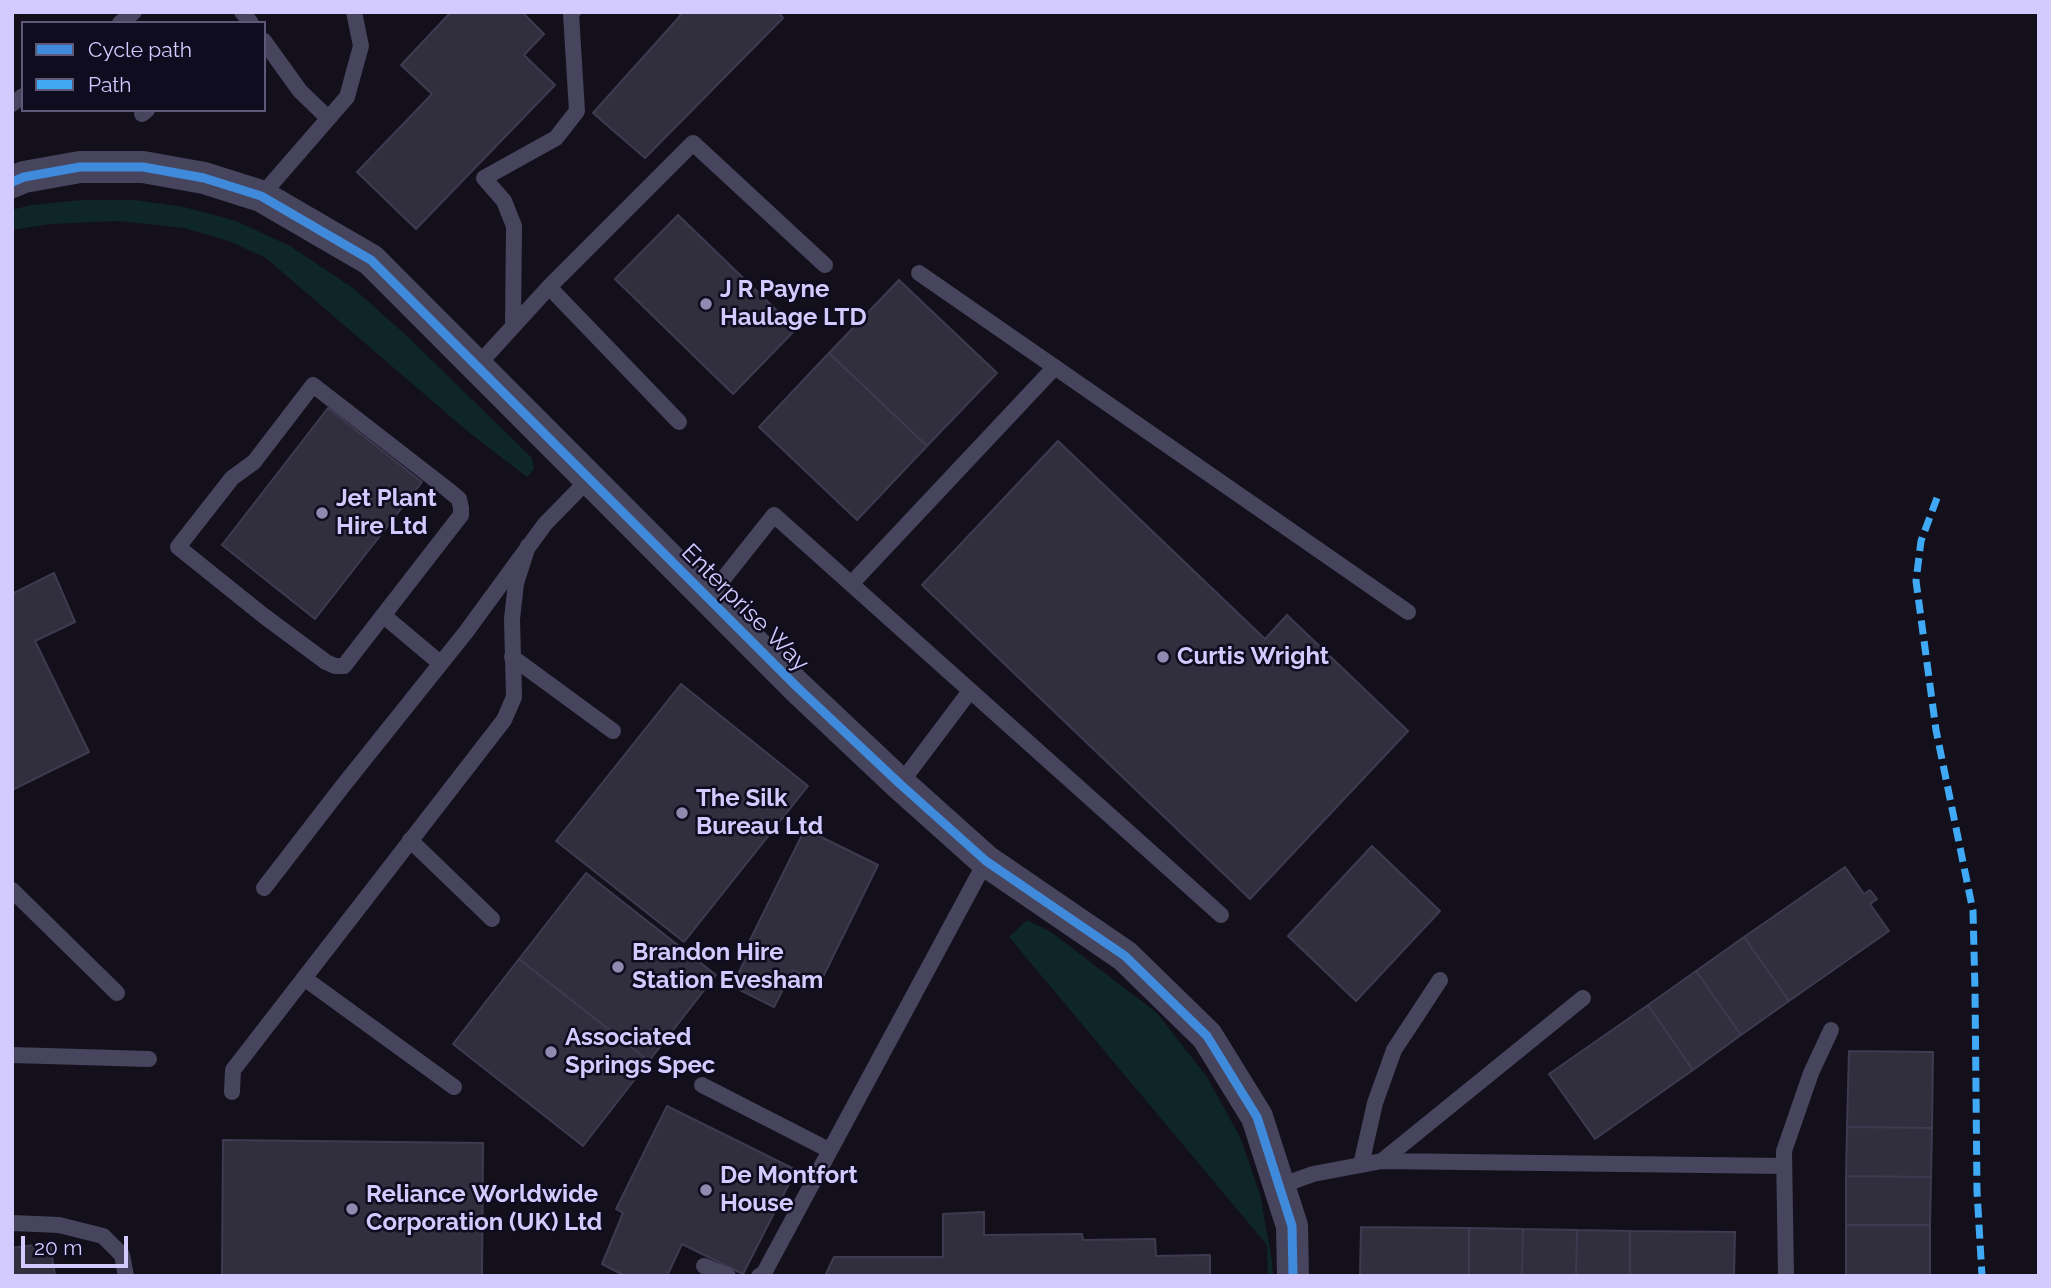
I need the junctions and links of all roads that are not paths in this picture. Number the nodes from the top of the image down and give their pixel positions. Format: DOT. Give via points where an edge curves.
graph roads {
  1 [pos="354,12"];
  2 [pos="573,12"];
  3 [pos="266,44"];
  4 [pos="328,118"];
  5 [pos="12,182"];
  6 [pos="261,196"];
  7 [pos="825,265"];
  8 [pos="919,273"];
  9 [pos="549,287"];
  10 [pos="513,325"];
  11 [pos="477,366"];
  12 [pos="1055,367"];
  13 [pos="679,422"];
  14 [pos="589,479"];
  15 [pos="528,546"];
  16 [pos="851,584"];
  17 [pos="708,598"];
  18 [pos="1408,612"];
  19 [pos="384,616"];
  20 [pos="512,657"];
  21 [pos="440,663"];
  22 [pos="970,691"];
  23 [pos="613,731"];
  24 [pos="900,784"];
  25 [pos="410,840"];
  26 [pos="986,861"];
  27 [pos="264,888"];
  28 [pos="15,897"];
  29 [pos="1221,915"];
  30 [pos="492,919"];
  31 [pos="304,978"];
  32 [pos="1440,980"];
  33 [pos="117,993"];
  34 [pos="1583,998"];
  35 [pos="1830,1030"];
  36 [pos="12,1055"];
  37 [pos="149,1059"];
  38 [pos="702,1085"];
  39 [pos="454,1087"];
  40 [pos="232,1092"];
  41 [pos="829,1150"];
  42 [pos="1381,1161"];
  43 [pos="1361,1165"];
  44 [pos="1784,1166"];
  45 [pos="1280,1186"];
  46 [pos="12,1223"];
  47 [pos="704,1266"];
  48 [pos="126,1276"];
  49 [pos="728,1276"];
  50 [pos="759,1276"];
  51 [pos="1293,1276"];
  52 [pos="1786,1276"];
  1 -- 4 [label="lane" via="361,46 347,97"];
  2 -- 10 [label="lane" via="577,111 556,138 484,178 503,201 514,226"];
  3 -- 4 [label="lane" via="300,92"];
  4 -- 6 [label="lane"];
  5 -- 6 [label="street, Enterprise Way" via="80,167 143,167 204,178"];
  6 -- 11 [label="street, Enterprise Way" via="371,260"];
  7 -- 9 [label="lane" via="693,143"];
  8 -- 12 [label="lane"];
  9 -- 10 [label="lane"];
  9 -- 13 [label="lane"];
  10 -- 11 [label="lane"];
  11 -- 14 [label="street, Enterprise Way"];
  12 -- 16 [label="lane"];
  12 -- 18 [label="lane"];
  14 -- 15 [label="lane"];
  14 -- 17 [label="street, Enterprise Way"];
  15 -- 20 [label="lane" via="516,583"];
  15 -- 21 [label="lane"];
  16 -- 17 [label="lane" via="774,515"];
  16 -- 22 [label="lane"];
  17 -- 24 [label="street, Enterprise Way"];
  19 -- 19 [label="lane" via="461,515 458,499 313,385 254,462 232,478 178,547 335,666 351,660"];
  19 -- 21 [label="lane"];
  20 -- 23 [label="lane"];
  20 -- 25 [label="lane" via="514,697 504,720"];
  21 -- 27 [label="lane"];
  22 -- 24 [label="lane"];
  22 -- 29 [label="lane"];
  24 -- 26 [label="street, Enterprise Way"];
  25 -- 30 [label="lane"];
  25 -- 31 [label="lane"];
  26 -- 41 [label="lane"];
  26 -- 45 [label="street, Enterprise Way" via="1125,956 1208,1036 1257,1117"];
  28 -- 33 [label="lane"];
  31 -- 39 [label="lane"];
  31 -- 40 [label="lane" via="233,1070"];
  32 -- 43 [label="lane" via="1394,1050 1375,1103"];
  34 -- 42 [label="lane"];
  35 -- 44 [label="lane" via="1784,1151"];
  36 -- 37 [label="lane"];
  38 -- 41 [label="lane"];
  41 -- 50 [label="lane"];
  42 -- 43 [label="lane"];
  42 -- 44 [label="lane"];
  43 -- 45 [label="lane"];
  44 -- 52 [label="lane"];
  45 -- 51 [label="street, Enterprise Way" via="1292,1226"];
  46 -- 48 [label="lane" via="59,1225 103,1236 122,1255"];
  47 -- 49 [label="lane"];
}
